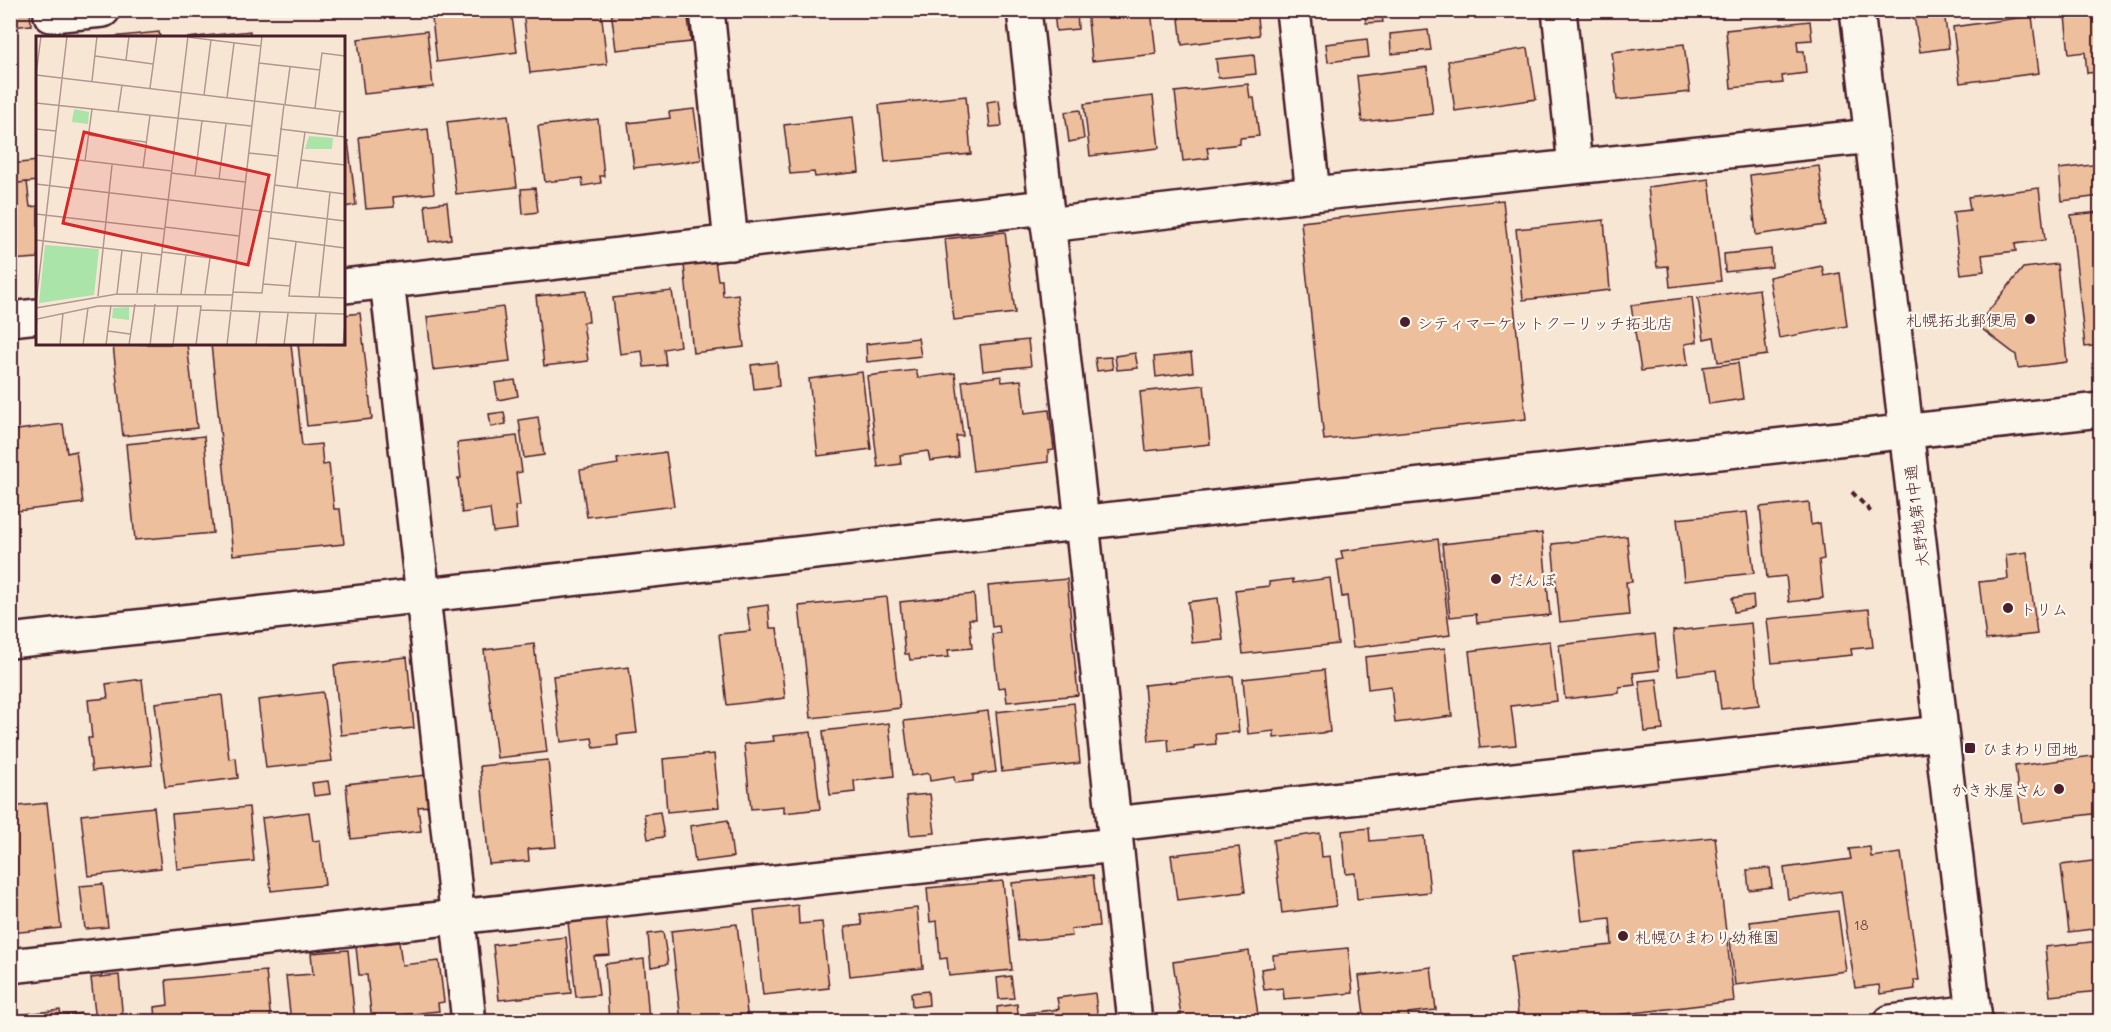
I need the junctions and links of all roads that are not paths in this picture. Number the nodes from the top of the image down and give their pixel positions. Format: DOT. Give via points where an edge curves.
graph roads {
  1 [pos="103,10"];
  2 [pos="707,10"];
  3 [pos="1024,10"];
  4 [pos="1293,10"];
  5 [pos="1560,10"];
  6 [pos="1857,10"];
  7 [pos="52,21"];
  8 [pos="1872,136"];
  9 [pos="1575,166"];
  10 [pos="1313,194"];
  11 [pos="1047,216"];
  12 [pos="731,243"];
  13 [pos="387,281"];
  14 [pos="345,286"];
  15 [pos="36,316"];
  16 [pos="10,319"];
  17 [pos="2100,410"];
  18 [pos="1906,431"];
  19 [pos="1082,522"];
  20 [pos="423,596"];
  21 [pos="10,641"];
  22 [pos="1941,733"];
  23 [pos="1114,835"];
  24 [pos="458,916"];
  25 [pos="10,966"];
  26 [pos="1974,1017"];
  27 [pos="469,1022"];
  28 [pos="1135,1022"];
  29 [pos="1891,1022"];
  1 -- 7 [label="street"];
  2 -- 12 [label="street"];
  3 -- 11 [label="street"];
  4 -- 10 [label="street"];
  5 -- 9 [label="street"];
  6 -- 8 [label="street, 大野地第1中通"];
  8 -- 9 [label="street"];
  8 -- 18 [label="street, 大野地第1中通"];
  9 -- 10 [label="street"];
  10 -- 11 [label="street"];
  11 -- 12 [label="street"];
  11 -- 19 [label="street"];
  12 -- 13 [label="street"];
  13 -- 14 [label="street"];
  13 -- 20 [label="street"];
  15 -- 16 [label="street"];
  17 -- 18 [label="street"];
  18 -- 19 [label="street"];
  18 -- 22 [label="street, 大野地第1中通"];
  19 -- 20 [label="street"];
  19 -- 23 [label="street"];
  20 -- 21 [label="street"];
  20 -- 24 [label="street"];
  22 -- 23 [label="street"];
  22 -- 26 [label="street, 大野地第1中通"];
  23 -- 24 [label="street"];
  23 -- 28 [label="street"];
  24 -- 25 [label="street"];
  24 -- 27 [label="street"];
  26 -- 29 [label="street"];
}
